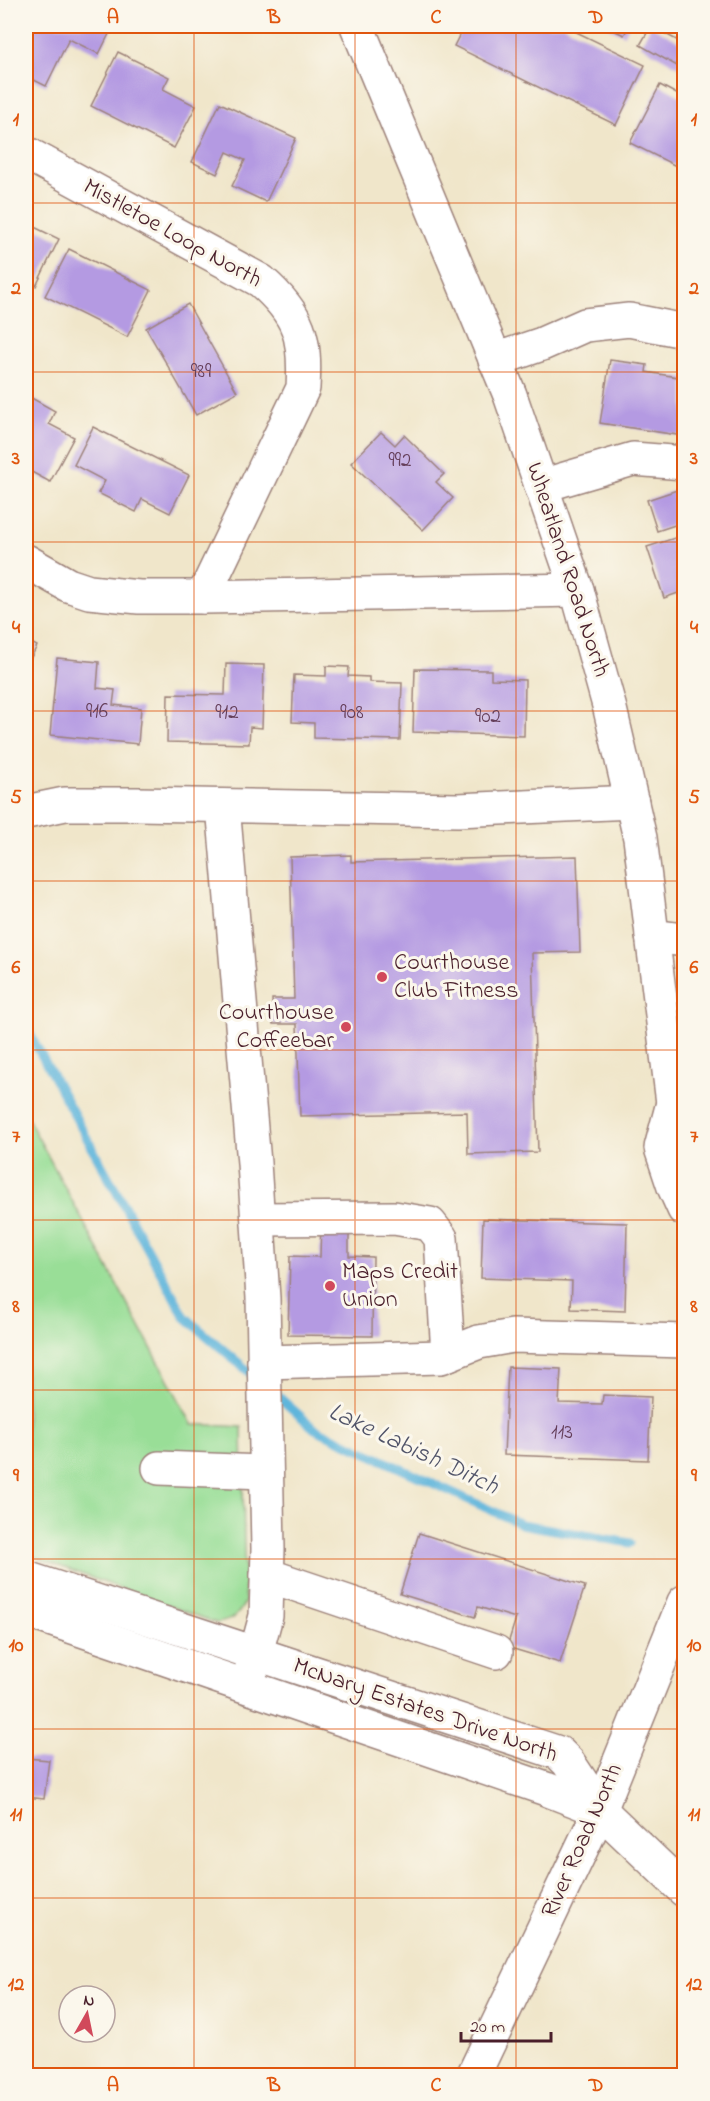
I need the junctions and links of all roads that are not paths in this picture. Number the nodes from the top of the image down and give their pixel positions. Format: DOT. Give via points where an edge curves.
graph roads {
  1 [pos="357,26"];
  2 [pos="26,153"];
  3 [pos="684,331"];
  4 [pos="495,360"];
  5 [pos="684,463"];
  6 [pos="541,486"];
  7 [pos="26,561"];
  8 [pos="576,590"];
  9 [pos="203,597"];
  10 [pos="632,802"];
  11 [pos="223,806"];
  12 [pos="28,809"];
  13 [pos="652,936"];
  14 [pos="684,940"];
  15 [pos="673,1102"];
  16 [pos="684,1140"];
  17 [pos="684,1209"];
  18 [pos="258,1219"];
  19 [pos="684,1341"];
  20 [pos="448,1354"];
  21 [pos="264,1362"];
  22 [pos="159,1468"];
  23 [pos="266,1472"];
  24 [pos="267,1575"];
  25 [pos="26,1578"];
  26 [pos="684,1602"];
  27 [pos="26,1611"];
  28 [pos="496,1652"];
  29 [pos="257,1653"];
  30 [pos="247,1686"];
  31 [pos="600,1810"];
  32 [pos="684,1890"];
  33 [pos="473,2076"];
  1 -- 4 [label="street, Wheatland Road North"];
  2 -- 9 [label="street, Mistletoe Loop North" via="261,280 281,298 300,331 305,357 303,388"];
  3 -- 4 [label="street" via="629,320 585,325"];
  4 -- 6 [label="street, Wheatland Road North"];
  5 -- 6 [label="street" via="633,459"];
  6 -- 8 [label="street, Wheatland Road North"];
  7 -- 9 [label="street" via="89,592"];
  8 -- 9 [label="street"];
  8 -- 10 [label="street, Wheatland Road North"];
  10 -- 11 [label="street" via="458,810"];
  10 -- 13 [label="street, Wheatland Road North"];
  11 -- 12 [label="street" via="65,804"];
  11 -- 18 [label="street"];
  13 -- 14 [label="street"];
  13 -- 15 [label="street, Wheatland Road North"];
  15 -- 16 [label="street, Wheatland Road North"];
  15 -- 17 [label="street" via="661,1148"];
  18 -- 20 [label="street" via="394,1218 430,1224 441,1238"];
  18 -- 21 [label="street"];
  19 -- 20 [label="street" via="513,1336 479,1342"];
  20 -- 21 [label="street"];
  21 -- 23 [label="street"];
  22 -- 23 [label="street"];
  23 -- 24 [label="street"];
  24 -- 28 [label="street"];
  24 -- 29 [label="street" via="266,1616"];
  25 -- 29 [label="street, McNary Estates Drive North"];
  26 -- 31 [label="street, River Road North"];
  27 -- 30 [label="street, McNary Estates Drive North"];
  29 -- 30 [label="street"];
  29 -- 31 [label="street, McNary Estates Drive North" via="558,1753"];
  30 -- 31 [label="street, McNary Estates Drive North"];
  31 -- 32 [label="street"];
  31 -- 33 [label="street, River Road North"];
}
